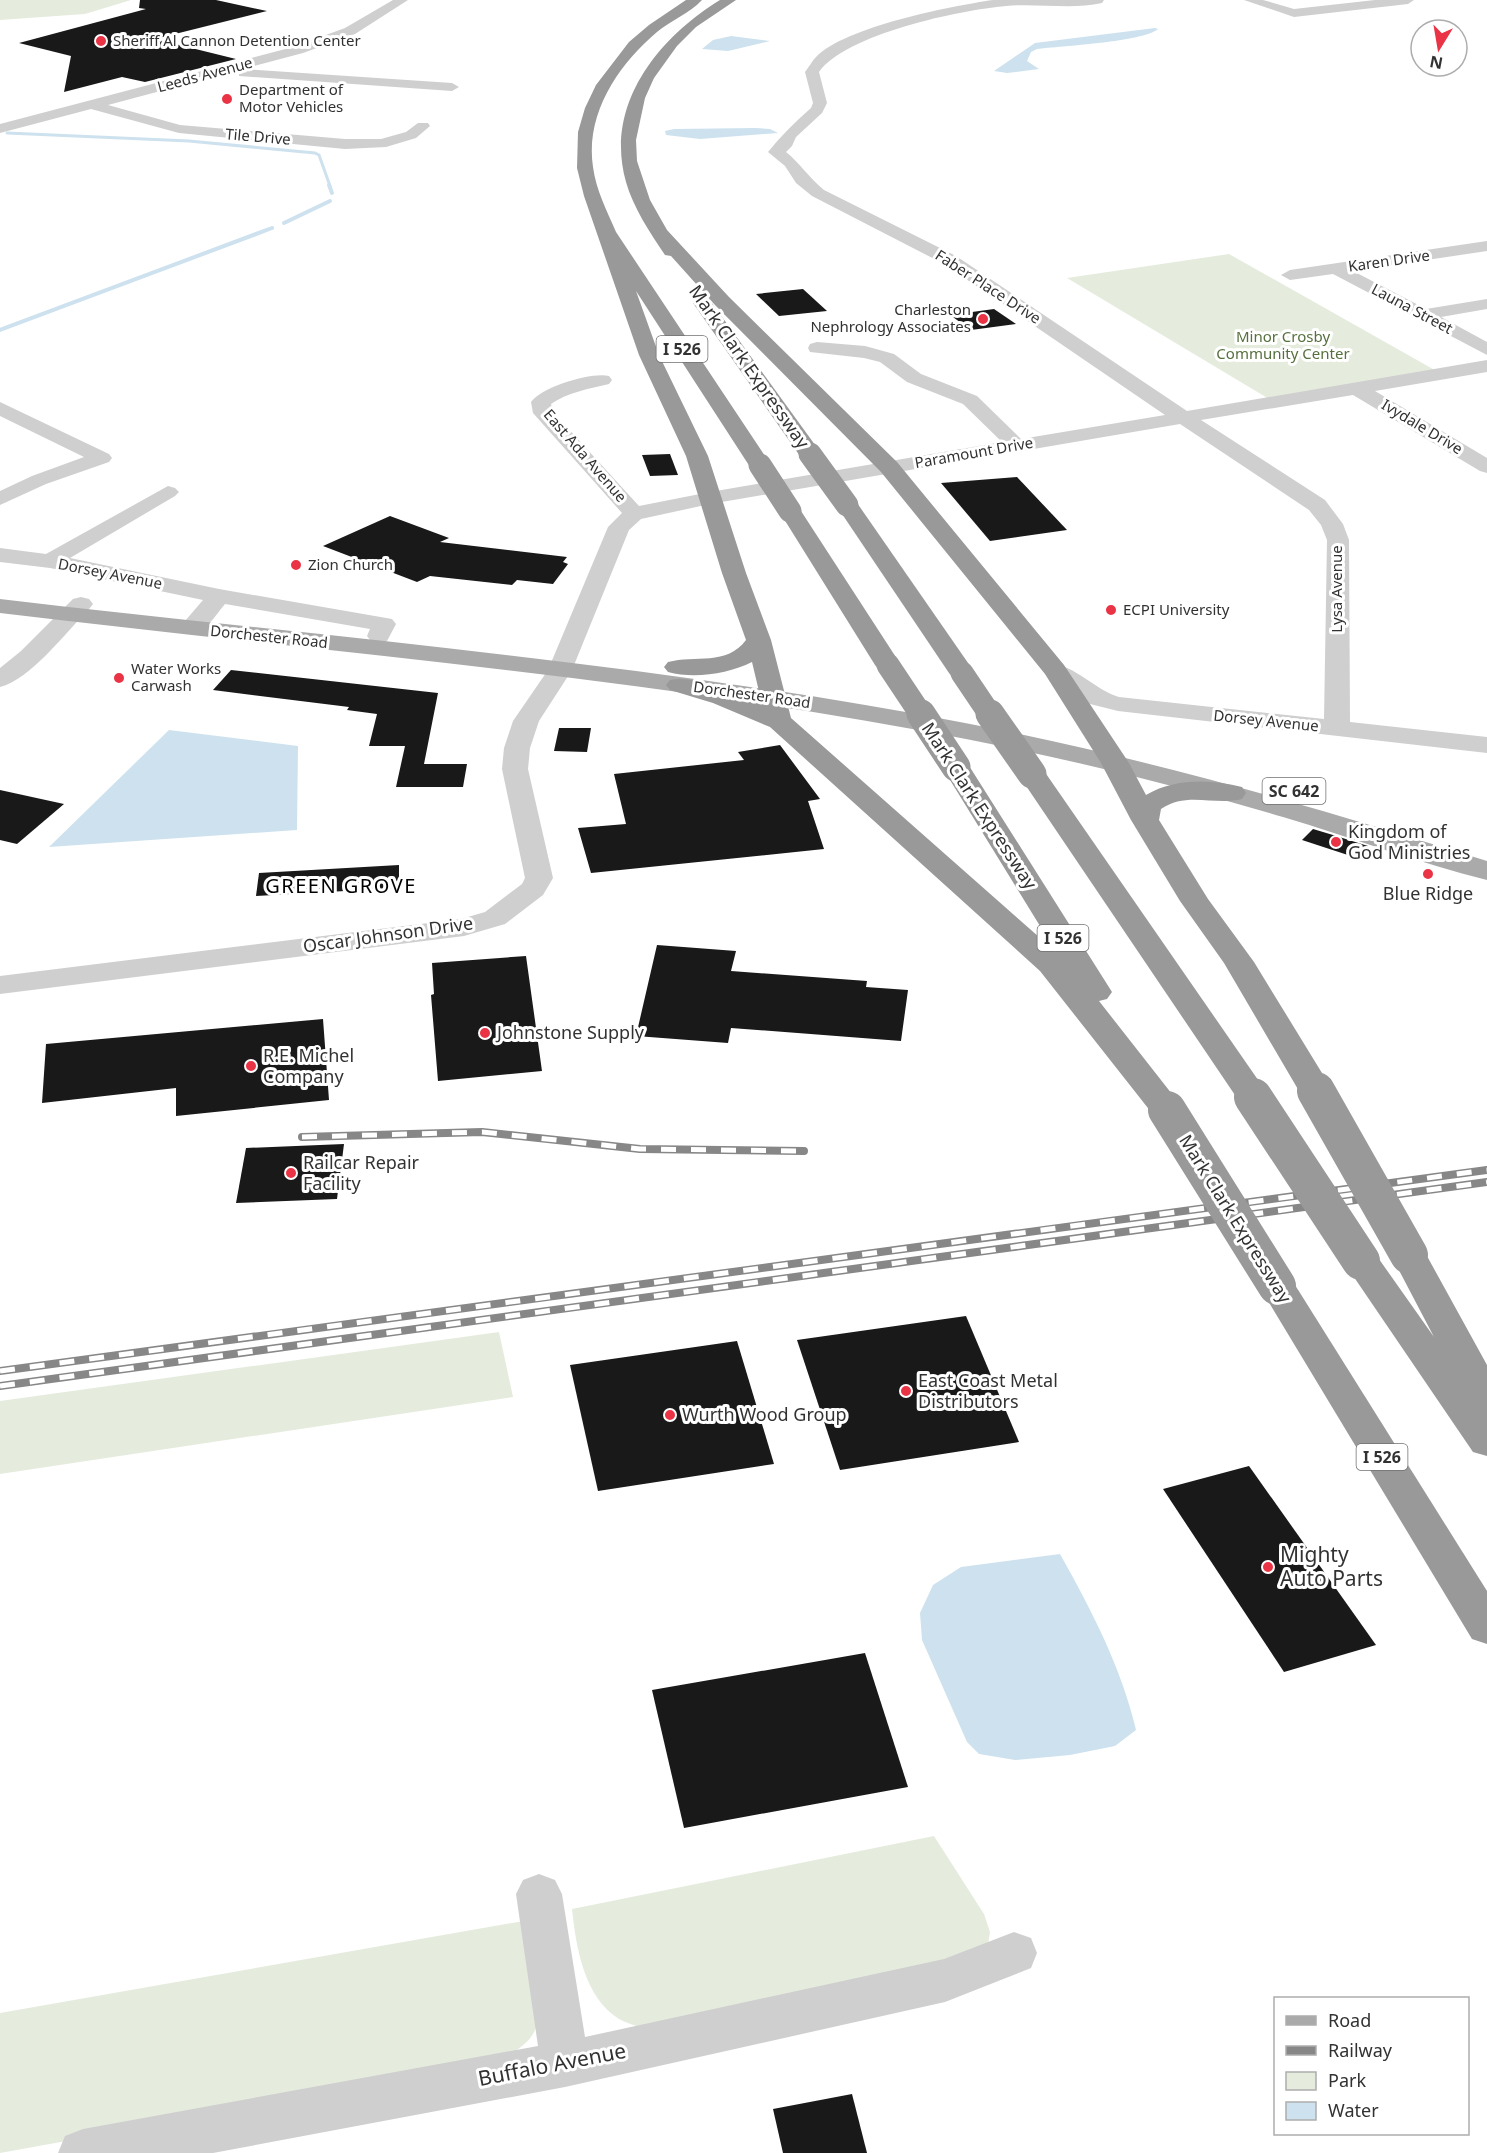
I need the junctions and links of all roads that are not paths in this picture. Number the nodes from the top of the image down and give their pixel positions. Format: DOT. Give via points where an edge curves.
graph roads {
  1 [pos="402,0"];
  2 [pos="695,0"];
  3 [pos="1098,0"];
  4 [pos="1250,0"];
  5 [pos="1408,0"];
  6 [pos="735,2"];
  7 [pos="684,5"];
  8 [pos="220,71"];
  9 [pos="452,87"];
  10 [pos="92,105"];
  11 [pos="423,126"];
  12 [pos="0,129"];
  13 [pos="607,232"];
  14 [pos="660,233"];
  15 [pos="1487,246"];
  16 [pos="1337,269"];
  17 [pos="1290,275"];
  18 [pos="1487,304"];
  19 [pos="1424,315"];
  20 [pos="817,348"];
  21 [pos="1487,349"];
  22 [pos="1487,366"];
  23 [pos="602,380"];
  24 [pos="1356,388"];
  25 [pos="0,408"];
  26 [pos="1185,417"];
  27 [pos="1017,446"];
  28 [pos="890,467"];
  29 [pos="1487,467"];
  30 [pos="168,492"];
  31 [pos="710,498"];
  32 [pos="0,499"];
  33 [pos="634,514"];
  34 [pos="0,555"];
  35 [pos="50,561"];
  36 [pos="0,596"];
  37 [pos="219,596"];
  38 [pos="0,606"];
  39 [pos="76,609"];
  40 [pos="195,623"];
  41 [pos="380,636"];
  42 [pos="759,640"];
  43 [pos="563,662"];
  44 [pos="1055,670"];
  45 [pos="678,676"];
  46 [pos="0,681"];
  47 [pos="773,699"];
  48 [pos="1337,729"];
  49 [pos="1099,739"];
  50 [pos="1487,744"];
  51 [pos="1115,763"];
  52 [pos="1232,793"];
  53 [pos="1145,820"];
  54 [pos="1487,851"];
  55 [pos="1487,871"];
  56 [pos="0,985"];
  57 [pos="1167,1110"];
  58 [pos="1487,1401"];
  59 [pos="1487,1442"];
  60 [pos="1487,1627"];
  61 [pos="539,1894"];
  62 [pos="1014,1953"];
  63 [pos="565,2064"];
  64 [pos="83,2153"];
  1 -- 8 [label="street, Leeds Avenue" via="370,21 327,40"];
  2 -- 7 [label="highway, Mark Clark Expressway / I 526"];
  3 -- 26 [label="street, Faber Place Drive" via="994,3 867,34 833,52 814,68 812,79 820,103 776,152 818,193 950,260"];
  4 -- 5 [label="street" via="1294,13"];
  6 -- 14 [label="highway, Mark Clark Expressway / I 526" via="687,28 639,93 629,136 629,160 641,200"];
  7 -- 13 [label="highway, Mark Clark Expressway / I 526" via="629,50 603,85 590,116 584,158 590,193"];
  8 -- 9 [label="street"];
  8 -- 10 [label="street, Leeds Avenue"];
  10 -- 11 [label="street, Tile Drive" via="179,129 345,144 381,144 411,135"];
  10 -- 12 [label="street, Leeds Avenue"];
  13 -- 31 [label="highway" via="649,355 697,456"];
  13 -- 57 [label="highway, Mark Clark Expressway / I 526, bridge" via="956,767"];
  14 -- 28 [label="highway" via="722,301"];
  14 -- 59 [label="highway, Mark Clark Expressway / I 526, bridge" via="700,300 1032,774"];
  15 -- 16 [label="street, Karen Drive"];
  16 -- 17 [label="street, Karen Drive"];
  16 -- 19 [label="street, Launa Street"];
  18 -- 19 [label="street"];
  19 -- 21 [label="street, Launa Street"];
  20 -- 27 [label="street" via="887,358 914,378 970,400"];
  22 -- 24 [label="street, Paramount Drive"];
  23 -- 33 [label="street, East Ada Avenue" via="564,388 545,398 541,402 543,413"];
  24 -- 26 [label="street, Paramount Drive"];
  24 -- 29 [label="street, Ivydale Drive"];
  25 -- 32 [label="street" via="102,458 39,480"];
  26 -- 27 [label="street, Paramount Drive"];
  26 -- 48 [label="street, Lysa Avenue" via="1317,504 1332,524 1338,540"];
  27 -- 28 [label="street, Paramount Drive"];
  28 -- 31 [label="street, Paramount Drive"];
  28 -- 44 [label="highway"];
  30 -- 35 [label="street"];
  31 -- 33 [label="street, Paramount Drive"];
  31 -- 42 [label="highway"];
  33 -- 43 [label="street" via="619,527"];
  34 -- 35 [label="street, Dorsey Avenue"];
  35 -- 37 [label="street, Dorsey Avenue"];
  36 -- 39 [label="main road, Dorchester Road / SC 642"];
  37 -- 40 [label="street"];
  37 -- 41 [label="street, Dorsey Avenue" via="384,624"];
  38 -- 39 [label="main road, Dorchester Road / SC 642"];
  39 -- 40 [label="main road, Dorchester Road / SC 642"];
  39 -- 46 [label="street"];
  40 -- 41 [label="main road, Dorchester Road / SC 642"];
  40 -- 43 [label="main road, Dorchester Road / SC 642"];
  41 -- 43 [label="main road, Dorchester Road / SC 642"];
  42 -- 45 [label="highway" via="753,652 742,659"];
  42 -- 47 [label="highway"];
  43 -- 45 [label="main road, Dorchester Road / SC 642"];
  43 -- 56 [label="street, Oscar Johnson Drive" via="526,721 516,759 539,878 533,889 495,918 464,927 356,942"];
  44 -- 48 [label="street, Dorsey Avenue" via="1095,698 1143,708"];
  44 -- 49 [label="highway"];
  45 -- 47 [label="main road, Dorchester Road / SC 642"];
  45 -- 47 [label="highway" via="722,697"];
  47 -- 49 [label="main road, Dorchester Road / SC 642" via="994,716"];
  47 -- 51 [label="main road, Dorchester Road / SC 642" via="970,731"];
  47 -- 57 [label="highway" via="1051,964"];
  48 -- 50 [label="street, Dorsey Avenue"];
  49 -- 51 [label="highway"];
  49 -- 54 [label="main road, Dorchester Road / SC 642" via="1239,774"];
  51 -- 52 [label="main road, Dorchester Road / SC 642"];
  51 -- 53 [label="highway"];
  52 -- 53 [label="highway" via="1199,790 1166,795 1148,806"];
  52 -- 55 [label="main road, Dorchester Road / SC 642"];
  53 -- 58 [label="highway, bridge" via="1195,902 1239,962 1316,1091"];
  57 -- 60 [label="highway, Mark Clark Expressway / I 526, bridge"];
  61 -- 63 [label="street"];
  62 -- 63 [label="street, Buffalo Avenue" via="945,1980"];
  63 -- 64 [label="street, Buffalo Avenue"];
}
